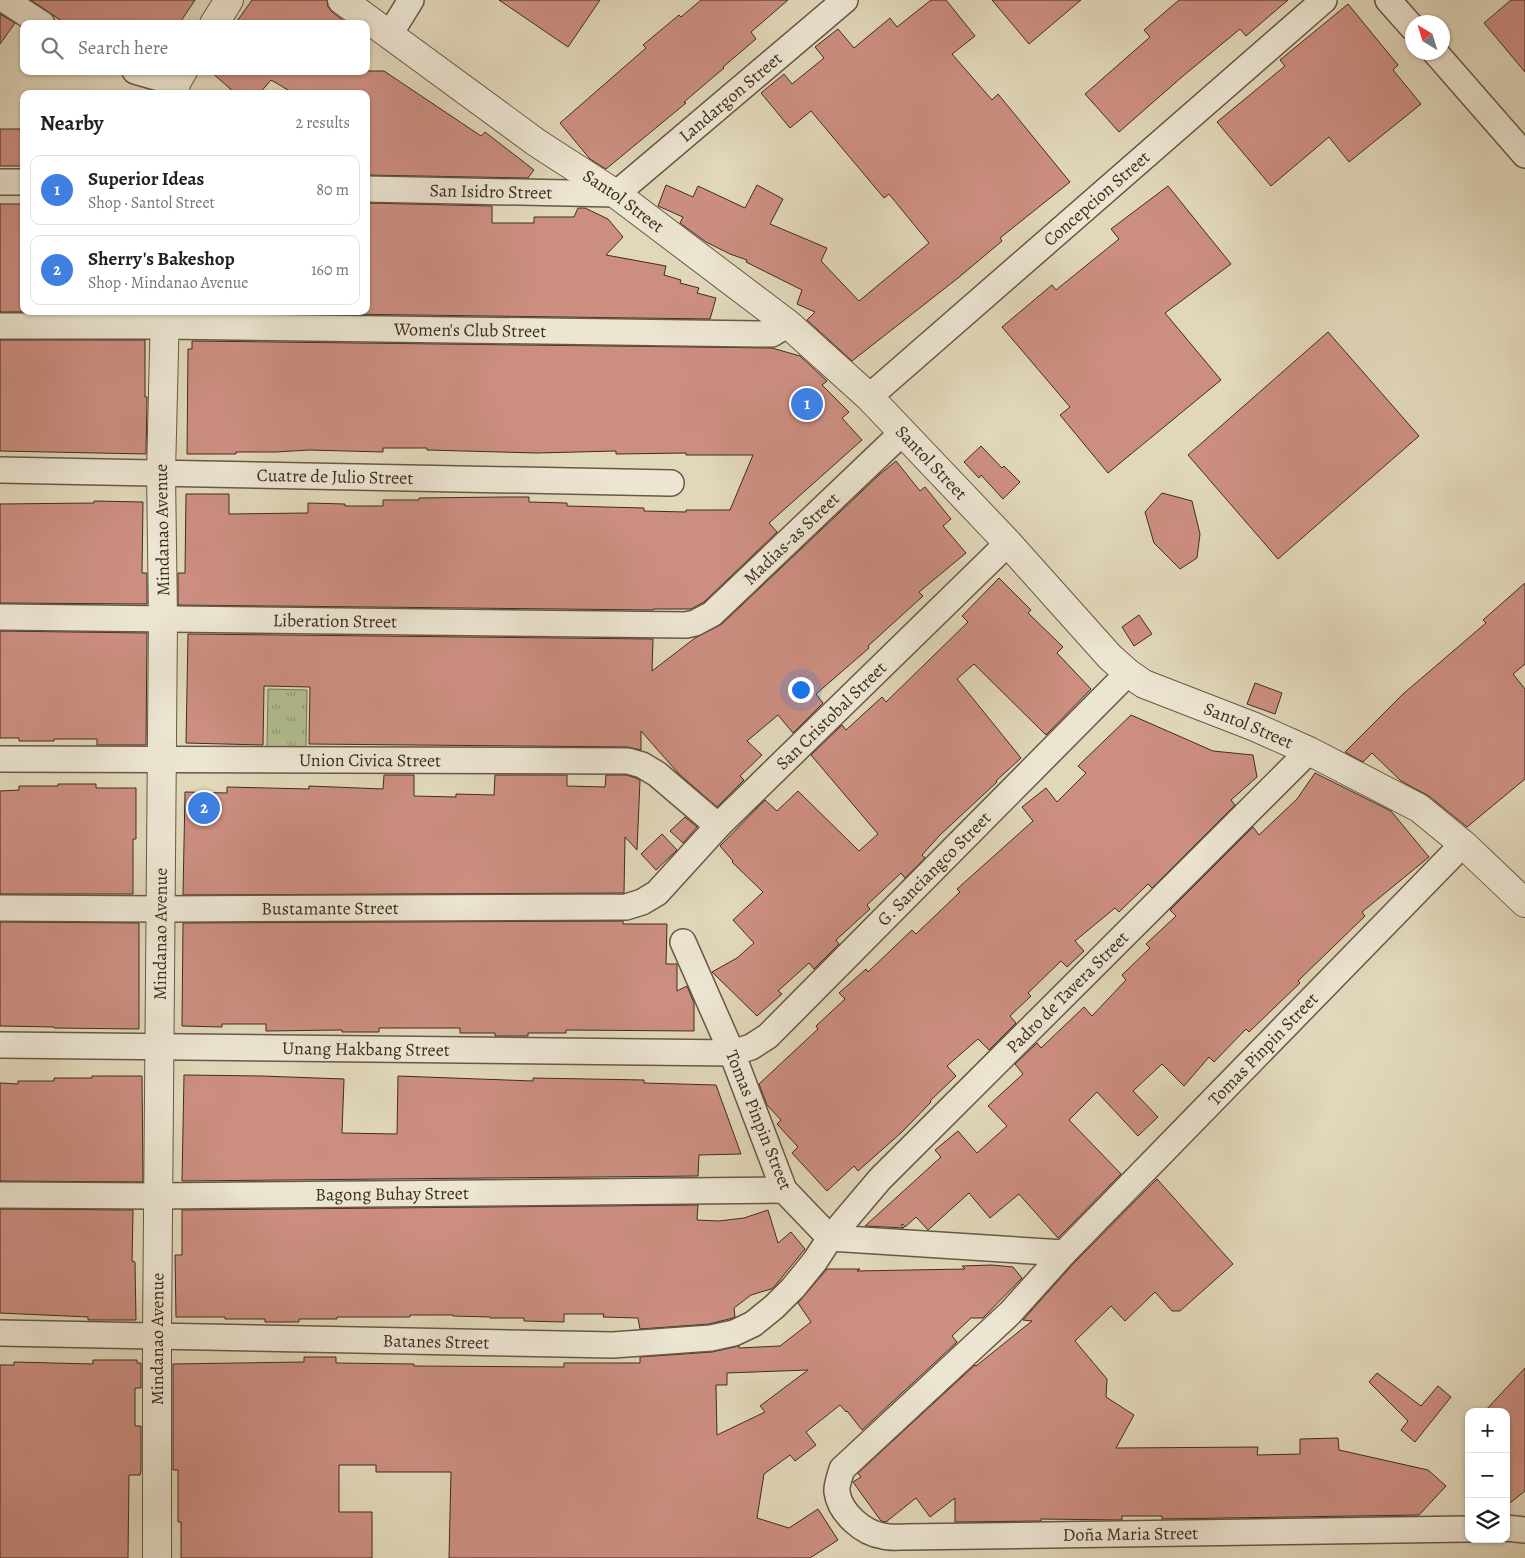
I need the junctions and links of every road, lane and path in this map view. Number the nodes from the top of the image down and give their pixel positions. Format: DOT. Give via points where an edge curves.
graph roads {
  1 [pos="5,0"];
  2 [pos="229,0"];
  3 [pos="342,0"];
  4 [pos="411,0"];
  5 [pos="844,0"];
  6 [pos="1324,0"];
  7 [pos="1388,0"];
  8 [pos="1405,19"];
  9 [pos="36,20"];
  10 [pos="216,20"];
  11 [pos="390,34"];
  12 [pos="1442,60"];
  13 [pos="149,75"];
  14 [pos="178,83"];
  15 [pos="1525,155"];
  16 [pos="0,182"];
  17 [pos="20,182"];
  18 [pos="370,189"];
  19 [pos="616,194"];
  20 [pos="165,319"];
  21 [pos="788,324"];
  22 [pos="0,326"];
  23 [pos="869,397"];
  24 [pos="903,432"];
  25 [pos="0,470"];
  26 [pos="161,473"];
  27 [pos="671,482"];
  28 [pos="1008,543"];
  29 [pos="0,617"];
  30 [pos="163,618"];
  31 [pos="670,626"];
  32 [pos="1128,673"];
  33 [pos="1310,751"];
  34 [pos="0,759"];
  35 [pos="162,760"];
  36 [pos="718,826"];
  37 [pos="1462,844"];
  38 [pos="657,893"];
  39 [pos="1525,902"];
  40 [pos="0,908"];
  41 [pos="161,909"];
  42 [pos="683,942"];
  43 [pos="0,1045"];
  44 [pos="160,1046"];
  45 [pos="732,1053"];
  46 [pos="784,1190"];
  47 [pos="0,1195"];
  48 [pos="158,1196"];
  49 [pos="830,1238"];
  50 [pos="1064,1253"];
  51 [pos="0,1333"];
  52 [pos="157,1336"];
  53 [pos="842,1469"];
  54 [pos="1510,1528"];
  55 [pos="1465,1529"];
  56 [pos="1525,1530"];
  57 [pos="157,1558"];
  1 -- 9 [label="street"];
  2 -- 10 [label="street"];
  3 -- 11 [label="street, Santol Street"];
  4 -- 11 [label="street"];
  5 -- 19 [label="street, Landargon Street"];
  6 -- 23 [label="street, Concepcion Street"];
  7 -- 8 [label="street"];
  11 -- 19 [label="street, Santol Street" via="537,143"];
  12 -- 15 [label="street"];
  13 -- 14 [label="street"];
  16 -- 17 [label="street"];
  18 -- 19 [label="street, San Isidro Street"];
  19 -- 21 [label="street, Santol Street"];
  20 -- 21 [label="street, Women's Club Street" via="760,334 772,334"];
  20 -- 22 [label="street, Women's Club Street"];
  20 -- 26 [label="street, Mindanao Avenue"];
  21 -- 23 [label="street, Santol Street"];
  23 -- 24 [label="street, Santol Street"];
  24 -- 28 [label="street, Santol Street"];
  24 -- 31 [label="street, Madias-as Street" via="712,614 695,623"];
  25 -- 26 [label="street, Cuatre de Julio Street"];
  26 -- 27 [label="street, Cuatre de Julio Street"];
  26 -- 30 [label="street, Mindanao Avenue"];
  28 -- 32 [label="street, Santol Street"];
  28 -- 36 [label="street, San Cristobal Street"];
  29 -- 30 [label="street, Liberation Street"];
  30 -- 31 [label="street, Liberation Street"];
  30 -- 35 [label="street, Mindanao Avenue"];
  32 -- 33 [label="street, Santol Street" via="1144,684"];
  32 -- 45 [label="street, G. Sanciangco Street" via="768,1036"];
  33 -- 37 [label="street, Santol Street" via="1419,808"];
  33 -- 49 [label="street, Padro de Tavera Street" via="880,1179"];
  34 -- 35 [label="street, Union Civica Street"];
  35 -- 36 [label="street, Union Civica Street" via="628,761 657,774"];
  35 -- 41 [label="street, Mindanao Avenue"];
  36 -- 38 [label="street, San Cristobal Street"];
  37 -- 39 [label="street, Santol Street"];
  37 -- 50 [label="street, Tomas Pinpin Street"];
  38 -- 41 [label="street, Bustamante Street" via="626,907"];
  40 -- 41 [label="street, Bustamante Street"];
  41 -- 44 [label="street, Mindanao Avenue"];
  42 -- 45 [label="street, Tomas Pinpin Street"];
  43 -- 44 [label="street, Unang Hakbang Street"];
  44 -- 45 [label="street, Unang Hakbang Street"];
  44 -- 48 [label="street, Mindanao Avenue"];
  45 -- 46 [label="street, Tomas Pinpin Street"];
  46 -- 48 [label="street, Bagong Buhay Street"];
  46 -- 49 [label="street, Tomas Pinpin Street"];
  47 -- 48 [label="street, Bagong Buhay Street"];
  48 -- 52 [label="street, Mindanao Avenue"];
  49 -- 50 [label="street"];
  49 -- 52 [label="street, Batanes Street" via="815,1261 774,1307 753,1324 712,1338 613,1345"];
  50 -- 53 [label="street, Tomas Pinpin Street" via="1010,1312"];
  51 -- 52 [label="street, Batanes Street"];
  52 -- 57 [label="street, Mindanao Avenue"];
  53 -- 55 [label="street, Doña Maria Street" via="837,1491 844,1508 854,1522 882,1536"];
  54 -- 56 [label="street"];
}
